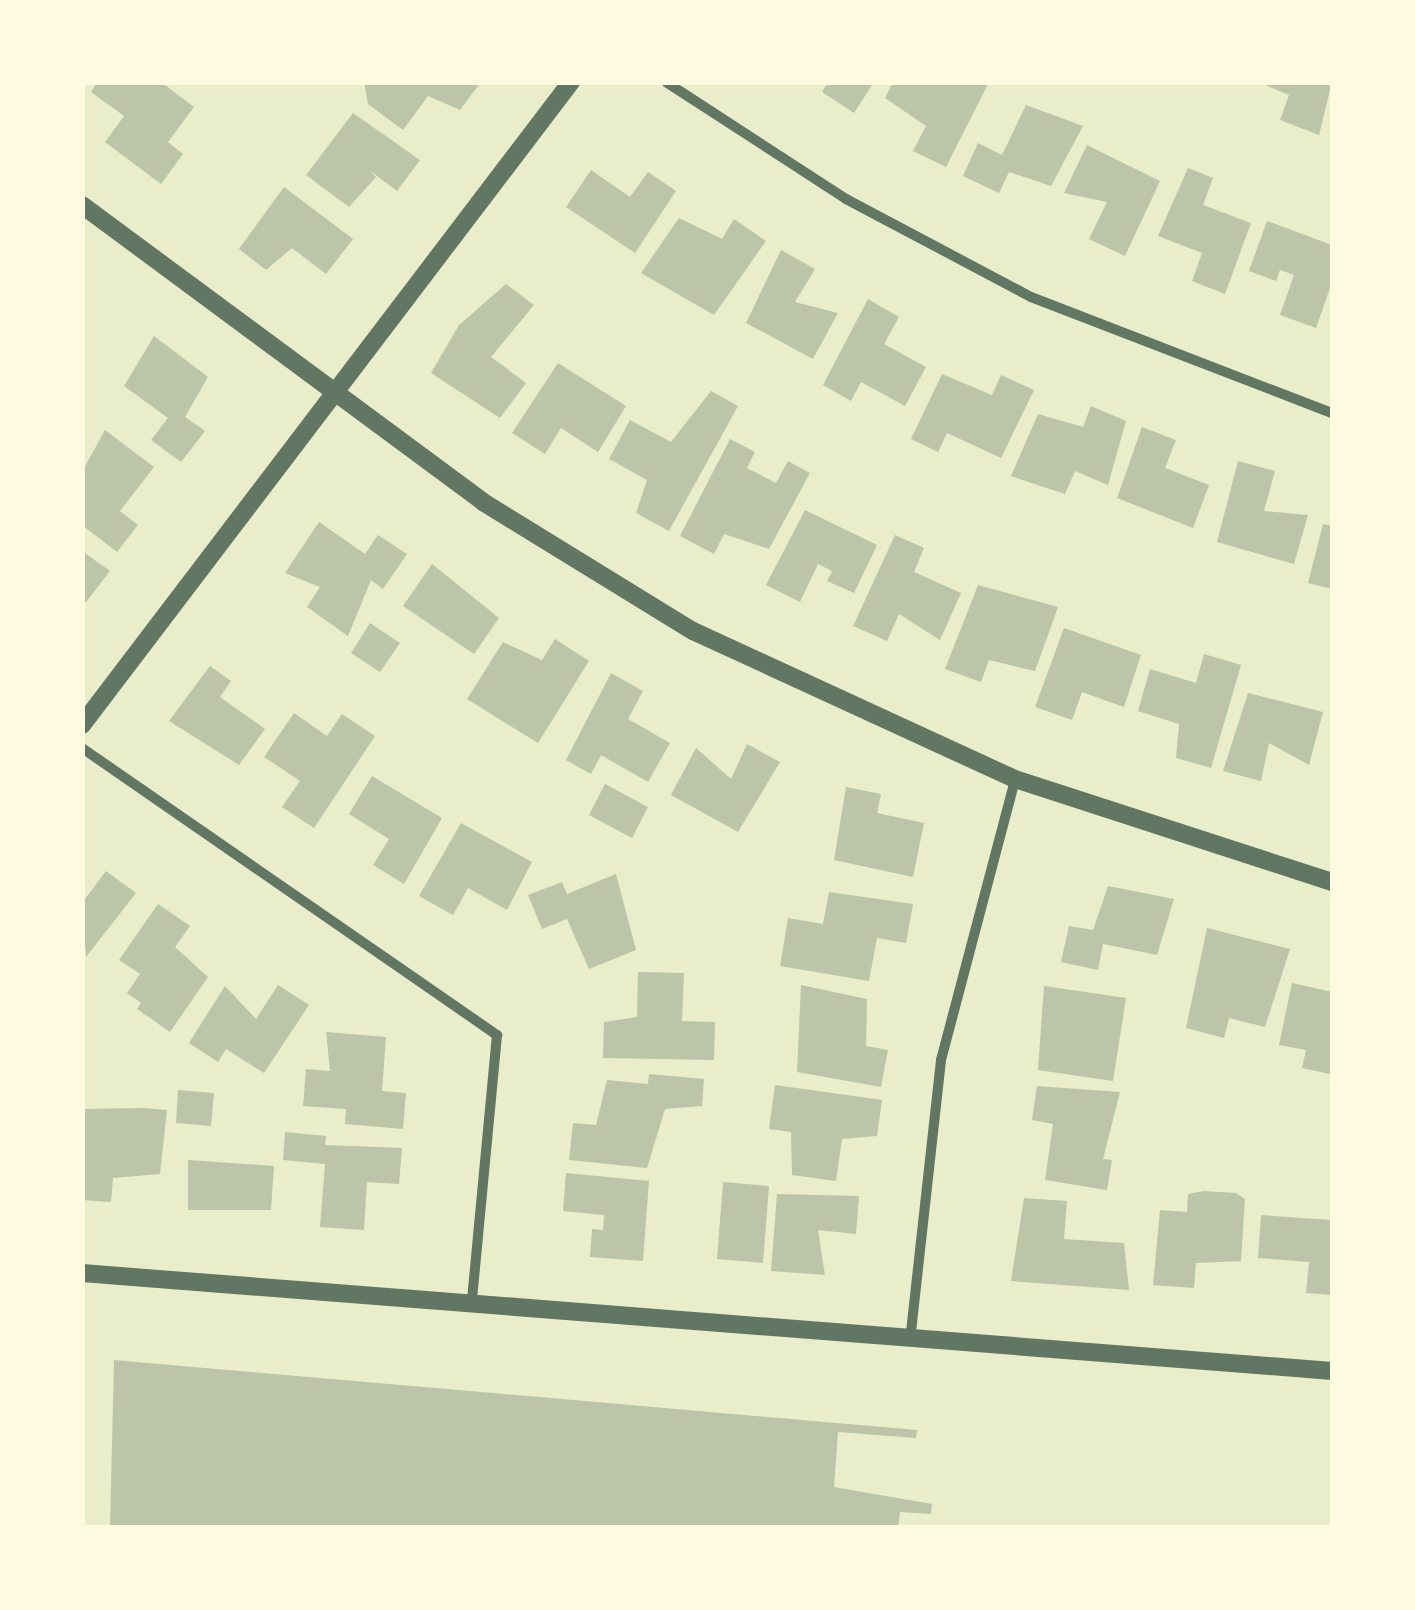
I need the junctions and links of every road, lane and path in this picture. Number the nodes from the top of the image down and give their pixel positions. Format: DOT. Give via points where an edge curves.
graph roads {
  1 [pos="571,82"];
  2 [pos="666,82"];
  3 [pos="82,205"];
  4 [pos="334,398"];
  5 [pos="1332,413"];
  6 [pos="82,725"];
  7 [pos="82,748"];
  8 [pos="1016,779"];
  9 [pos="1332,882"];
  10 [pos="82,1273"];
  11 [pos="472,1301"];
  12 [pos="910,1341"];
  13 [pos="1332,1371"];
  1 -- 4 [label="street"];
  2 -- 5 [label="street" via="846,199 1031,297"];
  3 -- 4 [label="street"];
  4 -- 6 [label="street"];
  4 -- 8 [label="street" via="693,631"];
  7 -- 11 [label="street" via="497,1035"];
  8 -- 9 [label="street"];
  8 -- 12 [label="street" via="941,1060"];
  10 -- 11 [label="street"];
  11 -- 12 [label="street"];
  12 -- 13 [label="street"];
}
